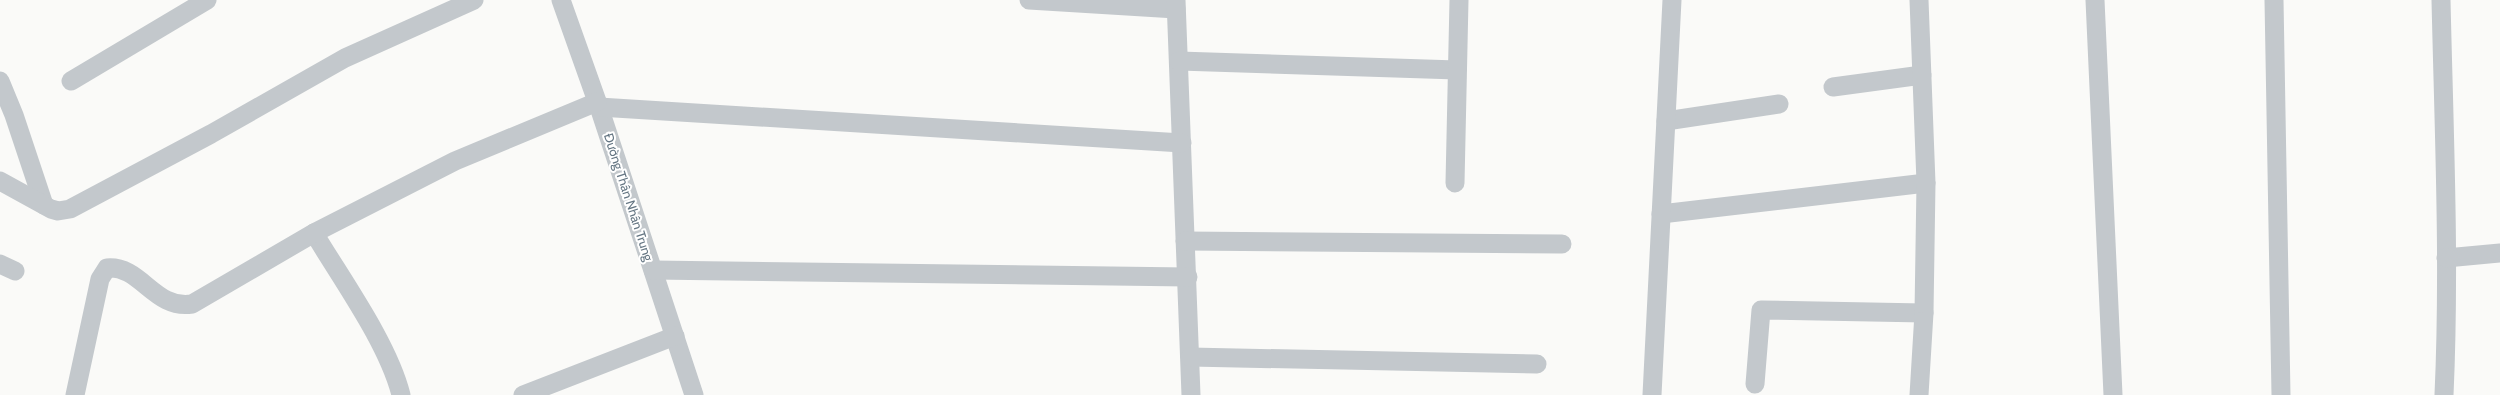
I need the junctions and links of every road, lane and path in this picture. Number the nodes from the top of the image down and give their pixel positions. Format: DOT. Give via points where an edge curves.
graph roads {
  1 [pos="207,0"];
  2 [pos="474,0"];
  3 [pos="561,0"];
  4 [pos="1029,0"];
  5 [pos="1458,0"];
  6 [pos="1672,0"];
  7 [pos="1919,0"];
  8 [pos="2095,0"];
  9 [pos="2274,0"];
  10 [pos="2441,0"];
  11 [pos="1176,4"];
  12 [pos="1179,61"];
  13 [pos="1457,70"];
  14 [pos="1922,76"];
  15 [pos="0,81"];
  16 [pos="71,81"];
  17 [pos="1833,87"];
  18 [pos="1779,104"];
  19 [pos="598,105"];
  20 [pos="1666,121"];
  21 [pos="1182,143"];
  22 [pos="0,181"];
  23 [pos="1455,182"];
  24 [pos="1926,183"];
  25 [pos="44,206"];
  26 [pos="1661,214"];
  27 [pos="314,233"];
  28 [pos="1185,241"];
  29 [pos="1562,244"];
  30 [pos="2500,253"];
  31 [pos="2446,258"];
  32 [pos="653,270"];
  33 [pos="1188,277"];
  34 [pos="1924,313"];
  35 [pos="674,336"];
  36 [pos="1190,357"];
  37 [pos="1537,364"];
  38 [pos="1755,384"];
  39 [pos="75,395"];
  40 [pos="401,395"];
  41 [pos="523,395"];
  42 [pos="694,395"];
  43 [pos="1192,395"];
  44 [pos="1652,395"];
  45 [pos="1919,395"];
  46 [pos="2112,395"];
  47 [pos="2281,395"];
  48 [pos="2444,395"];
  1 -- 16 [label="street"];
  2 -- 25 [label="street" via="345,58 70,210 58,211"];
  3 -- 19 [label="street, Đường Thân Nhân Trung"];
  4 -- 11 [label="street"];
  5 -- 13 [label="street"];
  6 -- 20 [label="street"];
  7 -- 14 [label="street"];
  8 -- 46 [label="street"];
  9 -- 47 [label="street"];
  10 -- 31 [label="street"];
  11 -- 12 [label="street"];
  12 -- 13 [label="street"];
  12 -- 21 [label="street"];
  13 -- 23 [label="street"];
  14 -- 17 [label="street"];
  14 -- 24 [label="street"];
  15 -- 25 [label="street" via="14,114"];
  18 -- 20 [label="street"];
  19 -- 21 [label="street"];
  19 -- 27 [label="street" via="455,162"];
  19 -- 32 [label="street, Đường Thân Nhân Trung"];
  20 -- 26 [label="street"];
  21 -- 28 [label="street"];
  22 -- 25 [label="street"];
  24 -- 26 [label="street"];
  24 -- 34 [label="street"];
  26 -- 44 [label="street"];
  27 -- 39 [label="street" via="192,304 174,305 124,270 107,268 100,279"];
  27 -- 40 [label="street" via="384,350 396,375"];
  28 -- 29 [label="street"];
  28 -- 33 [label="street"];
  30 -- 31 [label="street"];
  31 -- 48 [label="street" via="2447,334"];
  32 -- 33 [label="street"];
  32 -- 35 [label="street, Đường Thân Nhân Trung"];
  33 -- 36 [label="street"];
  34 -- 38 [label="street" via="1761,310"];
  34 -- 45 [label="street"];
  35 -- 41 [label="street"];
  35 -- 42 [label="street, Đường Thân Nhân Trung"];
  36 -- 37 [label="street"];
  36 -- 43 [label="street"];
}
